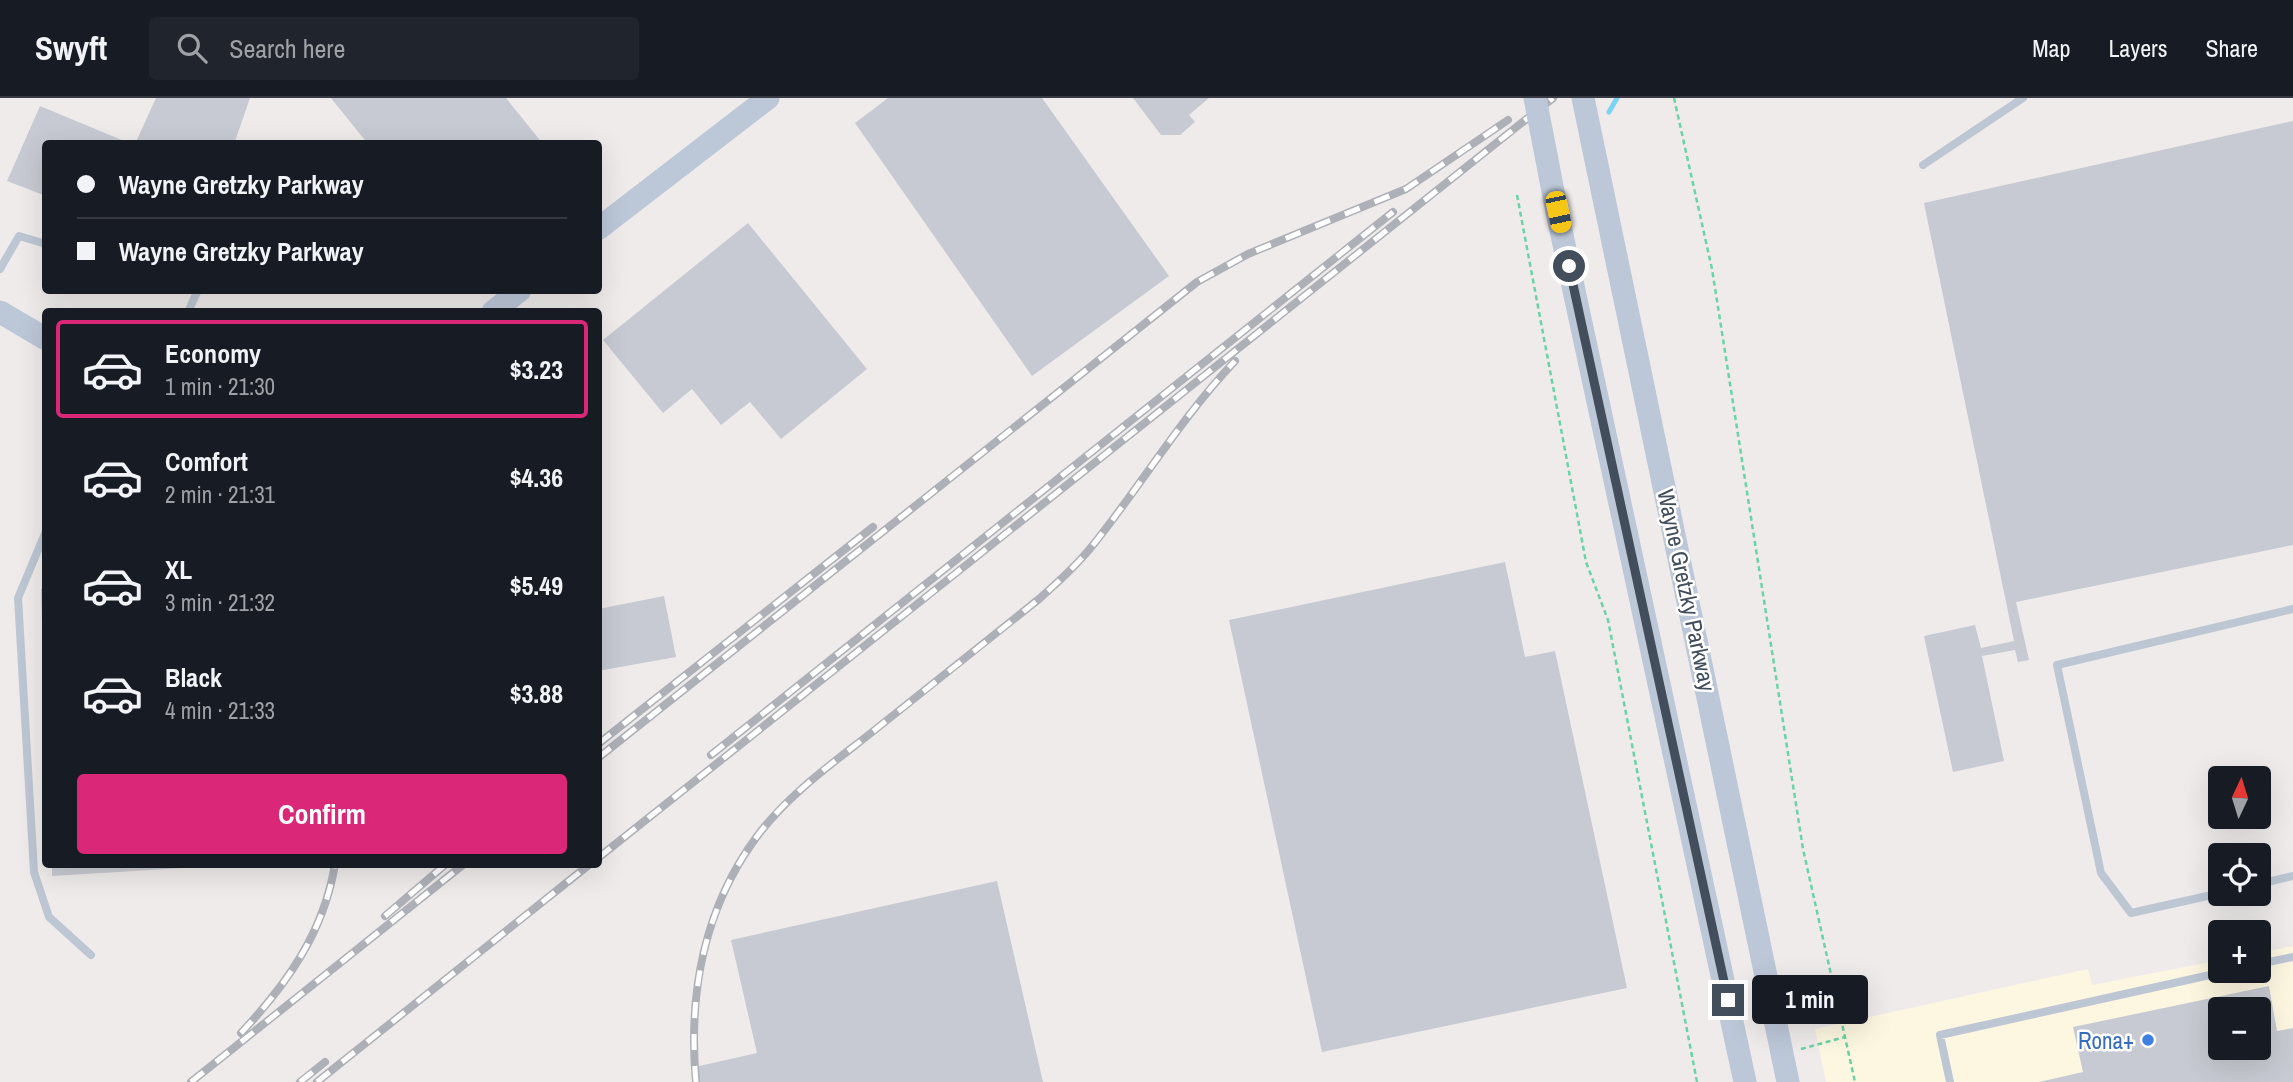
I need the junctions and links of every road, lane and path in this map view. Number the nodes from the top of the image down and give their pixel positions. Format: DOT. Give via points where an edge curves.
graph roads {
  1 [pos="768,98"];
  2 [pos="1535,98"];
  3 [pos="1583,98"];
  4 [pos="1674,98"];
  5 [pos="2023,98"];
  6 [pos="1923,165"];
  7 [pos="1517,195"];
  8 [pos="602,226"];
  9 [pos="42,243"];
  10 [pos="0,269"];
  11 [pos="515,294"];
  12 [pos="498,308"];
  13 [pos="0,312"];
  14 [pos="42,337"];
  15 [pos="42,539"];
  16 [pos="2293,609"];
  17 [pos="2293,876"];
  18 [pos="2271,881"];
  19 [pos="2208,896"];
  20 [pos="91,955"];
  21 [pos="2293,957"];
  22 [pos="2271,962"];
  23 [pos="2208,975"];
  24 [pos="1845,1037"];
  25 [pos="1783,1054"];
  26 [pos="1697,1082"];
  27 [pos="1745,1082"];
  28 [pos="1788,1082"];
  29 [pos="1855,1082"];
  30 [pos="1950,1082"];
  1 -- 8 [label="main road"];
  2 -- 27 [label="main road, Wayne Gretzky Parkway, bridge"];
  3 -- 25 [label="main road, Wayne Gretzky Parkway"];
  4 -- 24 [label="path" via="1712,269 1803,849"];
  5 -- 6 [label="lane"];
  7 -- 26 [label="path" via="1586,562 1608,620"];
  9 -- 10 [label="lane" via="19,236"];
  11 -- 12 [label="main road"];
  13 -- 14 [label="main road"];
  15 -- 20 [label="lane" via="18,598 34,872 50,917"];
  16 -- 19 [label="lane" via="2057,664 2101,873 2131,913"];
  17 -- 18 [label="lane"];
  21 -- 22 [label="lane"];
  23 -- 30 [label="lane" via="1940,1035"];
  24 -- 25 [label="path"];
  24 -- 29 [label="path"];
  25 -- 28 [label="main road, Wayne Gretzky Parkway"];
}
